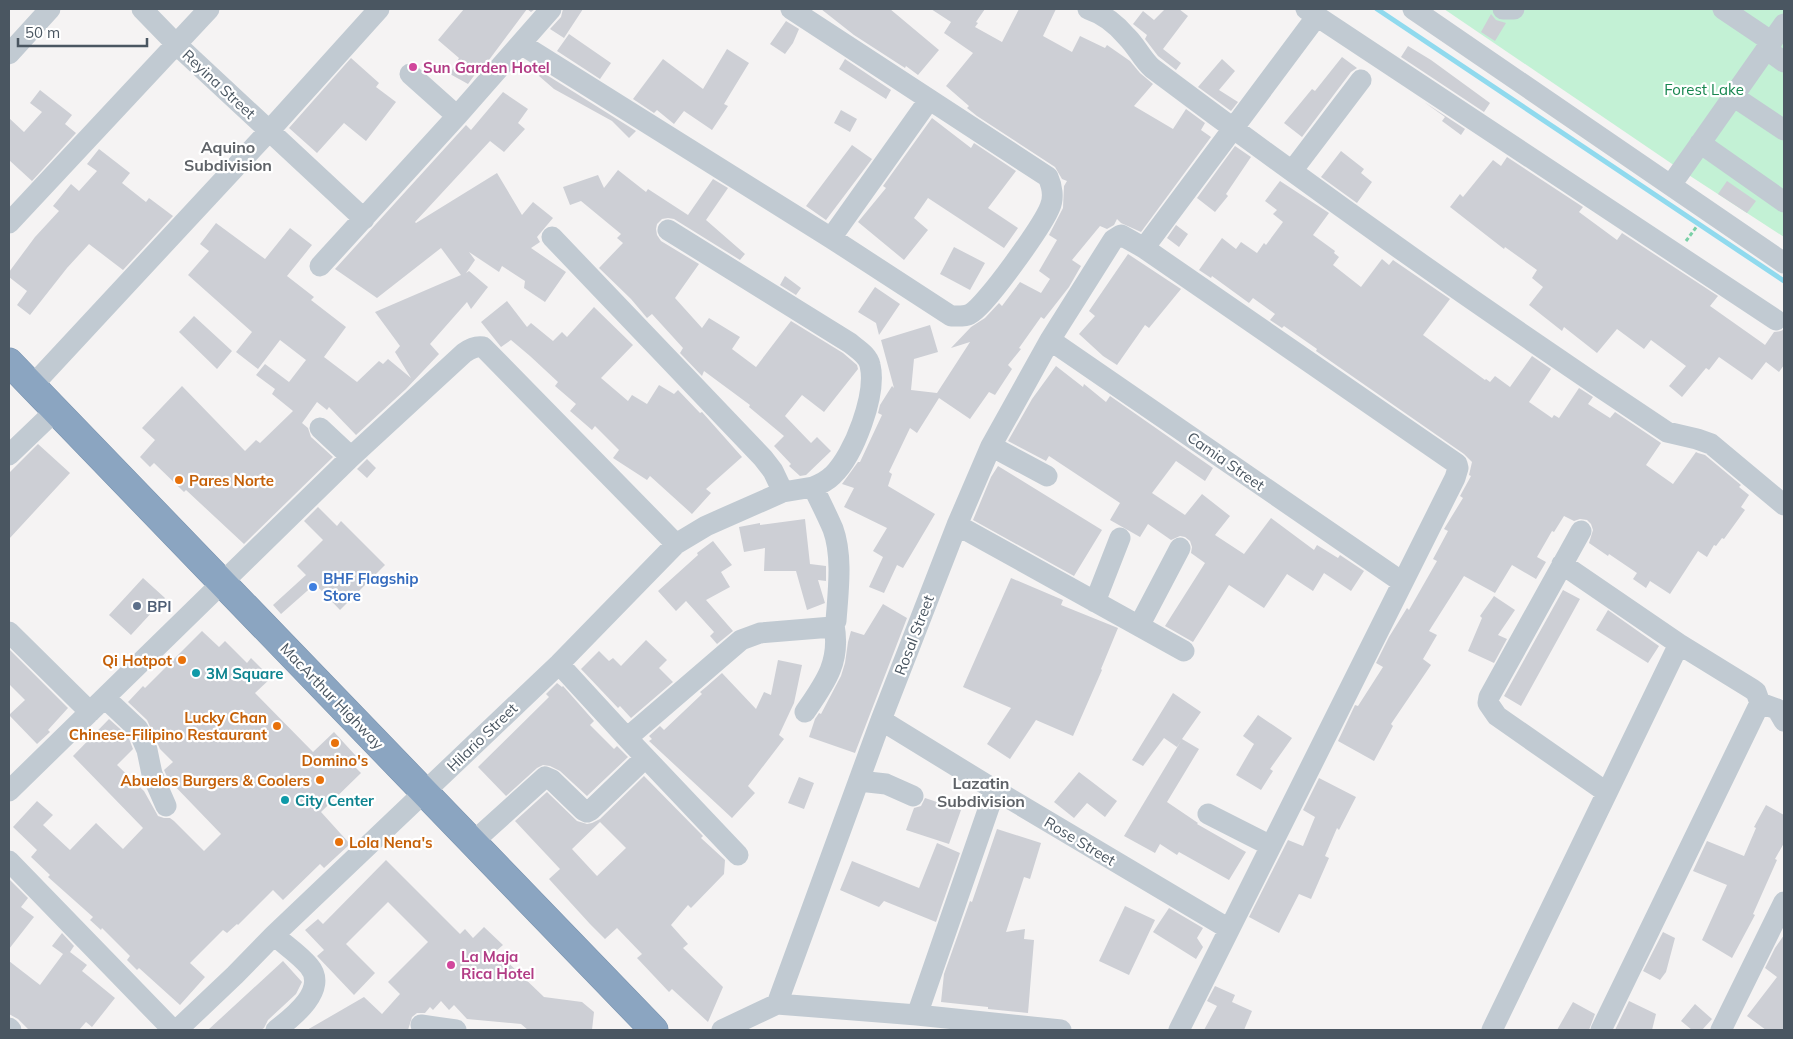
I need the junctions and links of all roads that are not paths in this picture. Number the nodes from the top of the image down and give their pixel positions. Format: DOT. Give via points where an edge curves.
graph roads {
  1 [pos="50,9"];
  2 [pos="142,9"];
  3 [pos="209,9"];
  4 [pos="379,9"];
  5 [pos="551,9"];
  6 [pos="791,9"];
  7 [pos="1088,9"];
  8 [pos="1413,9"];
  9 [pos="1503,9"];
  10 [pos="1514,9"];
  11 [pos="1723,9"];
  12 [pos="1312,12"];
  13 [pos="1784,24"];
  14 [pos="177,44"];
  15 [pos="521,44"];
  16 [pos="1769,46"];
  17 [pos="9,54"];
  18 [pos="1784,62"];
  19 [pos="410,74"];
  20 [pos="1361,80"];
  21 [pos="1734,96"];
  22 [pos="929,100"];
  23 [pos="457,116"];
  24 [pos="1232,128"];
  25 [pos="1784,130"];
  26 [pos="269,131"];
  27 [pos="1700,143"];
  28 [pos="1292,171"];
  29 [pos="1671,185"];
  30 [pos="1784,202"];
  31 [pos="364,219"];
  32 [pos="9,223"];
  33 [pos="668,230"];
  34 [pos="552,237"];
  35 [pos="831,238"];
  36 [pos="1144,248"];
  37 [pos="1784,263"];
  38 [pos="320,266"];
  39 [pos="1776,320"];
  40 [pos="1050,340"];
  41 [pos="9,362"];
  42 [pos="32,386"];
  43 [pos="56,410"];
  44 [pos="320,428"];
  45 [pos="991,446"];
  46 [pos="9,454"];
  47 [pos="351,457"];
  48 [pos="1047,476"];
  49 [pos="813,487"];
  50 [pos="783,492"];
  51 [pos="1784,505"];
  52 [pos="957,525"];
  53 [pos="1581,530"];
  54 [pos="1120,538"];
  55 [pos="676,544"];
  56 [pos="1180,548"];
  57 [pos="1562,564"];
  58 [pos="223,582"];
  59 [pos="1402,582"];
  60 [pos="1095,602"];
  61 [pos="834,625"];
  62 [pos="1139,626"];
  63 [pos="9,632"];
  64 [pos="1679,644"];
  65 [pos="1184,651"];
  66 [pos="559,664"];
  67 [pos="1760,703"];
  68 [pos="97,705"];
  69 [pos="805,712"];
  70 [pos="881,720"];
  71 [pos="1784,721"];
  72 [pos="626,738"];
  73 [pos="646,758"];
  74 [pos="859,781"];
  75 [pos="995,790"];
  76 [pos="9,791"];
  77 [pos="1606,792"];
  78 [pos="425,793"];
  79 [pos="913,796"];
  80 [pos="166,806"];
  81 [pos="1208,814"];
  82 [pos="473,842"];
  83 [pos="1271,846"];
  84 [pos="738,855"];
  85 [pos="9,861"];
  86 [pos="1784,902"];
  87 [pos="1229,929"];
  88 [pos="274,935"];
  89 [pos="777,1004"];
  90 [pos="917,1015"];
  91 [pos="421,1025"];
  92 [pos="175,1030"];
  93 [pos="276,1030"];
  94 [pos="456,1030"];
  95 [pos="654,1030"];
  96 [pos="722,1030"];
  97 [pos="1061,1030"];
  98 [pos="1179,1030"];
  99 [pos="1492,1030"];
  100 [pos="1601,1030"];
  101 [pos="1721,1030"];
  1 -- 17 [label="street"];
  2 -- 14 [label="street, Reyina Street"];
  3 -- 14 [label="street"];
  4 -- 26 [label="street"];
  5 -- 15 [label="street"];
  6 -- 22 [label="street"];
  7 -- 24 [label="street" via="1112,22 1152,68"];
  8 -- 29 [label="street"];
  9 -- 10 [label="street"];
  11 -- 16 [label="street"];
  12 -- 24 [label="street"];
  12 -- 39 [label="street"];
  13 -- 16 [label="street"];
  14 -- 26 [label="street, Reyina Street"];
  14 -- 32 [label="street"];
  15 -- 23 [label="street"];
  15 -- 35 [label="street"];
  16 -- 18 [label="street"];
  16 -- 21 [label="street"];
  19 -- 23 [label="street"];
  20 -- 28 [label="street"];
  21 -- 25 [label="street"];
  21 -- 27 [label="street"];
  22 -- 35 [label="street"];
  22 -- 35 [label="street" via="1048,178 1052,191 1051,206 1024,249 981,306 971,314 951,316"];
  23 -- 31 [label="street"];
  24 -- 28 [label="street"];
  24 -- 36 [label="street"];
  26 -- 31 [label="street, Reyina Street"];
  26 -- 42 [label="street"];
  27 -- 29 [label="street"];
  27 -- 30 [label="street"];
  28 -- 51 [label="street" via="1452,286 1667,432 1711,444"];
  29 -- 37 [label="street"];
  31 -- 38 [label="street"];
  33 -- 49 [label="street" via="850,343 870,364 872,385 854,441 834,475"];
  34 -- 50 [label="street" via="763,458"];
  36 -- 40 [label="street, Rosal Street" via="1122,235 1115,238"];
  36 -- 59 [label="street" via="1457,464 1455,478"];
  40 -- 45 [label="street, Rosal Street"];
  40 -- 59 [label="street, Camia Street"];
  41 -- 42 [label="highway, MacArthur Highway"];
  42 -- 43 [label="highway, MacArthur Highway"];
  43 -- 46 [label="street"];
  43 -- 58 [label="highway, MacArthur Highway"];
  44 -- 47 [label="street"];
  45 -- 48 [label="street"];
  45 -- 52 [label="street, Rosal Street"];
  47 -- 55 [label="street" via="464,354 477,346 483,347"];
  47 -- 58 [label="street"];
  49 -- 50 [label="street, Hilario Street"];
  49 -- 61 [label="street" via="836,544 839,582"];
  50 -- 55 [label="street, Hilario Street" via="706,526"];
  52 -- 60 [label="street"];
  52 -- 70 [label="street, Rosal Street"];
  53 -- 57 [label="street"];
  54 -- 60 [label="street"];
  55 -- 66 [label="street, Hilario Street"];
  56 -- 62 [label="street"];
  57 -- 64 [label="street"];
  57 -- 77 [label="street" via="1488,703 1497,716"];
  58 -- 68 [label="street"];
  58 -- 78 [label="highway, MacArthur Highway"];
  59 -- 83 [label="street"];
  60 -- 62 [label="street"];
  61 -- 69 [label="street" via="836,651 825,681"];
  61 -- 72 [label="street" via="832,628 760,633 741,640"];
  62 -- 65 [label="street"];
  63 -- 68 [label="street"];
  64 -- 67 [label="street" via="1752,689"];
  64 -- 77 [label="street"];
  66 -- 72 [label="street"];
  66 -- 78 [label="street, Hilario Street"];
  67 -- 71 [label="street" via="1774,707"];
  67 -- 100 [label="street"];
  68 -- 76 [label="street"];
  68 -- 80 [label="street" via="138,729"];
  70 -- 74 [label="street, Rosal Street"];
  70 -- 75 [label="street, Rose Street"];
  72 -- 73 [label="street"];
  73 -- 82 [label="street" via="587,812 552,780 544,777"];
  73 -- 84 [label="street"];
  74 -- 79 [label="street" via="886,784"];
  74 -- 89 [label="street, Rosal Street"];
  75 -- 87 [label="street, Rose Street"];
  75 -- 90 [label="street"];
  77 -- 99 [label="street"];
  78 -- 82 [label="highway, MacArthur Highway"];
  78 -- 88 [label="street, Hilario Street"];
  81 -- 83 [label="street"];
  82 -- 95 [label="highway, MacArthur Highway"];
  83 -- 87 [label="street"];
  85 -- 92 [label="street"];
  86 -- 101 [label="street"];
  87 -- 98 [label="street"];
  88 -- 92 [label="street, Hilario Street" via="235,976"];
  88 -- 93 [label="street" via="310,967 316,983 313,994"];
  89 -- 90 [label="street"];
  89 -- 96 [label="street"];
  90 -- 97 [label="street"];
  91 -- 94 [label="street"];
}
